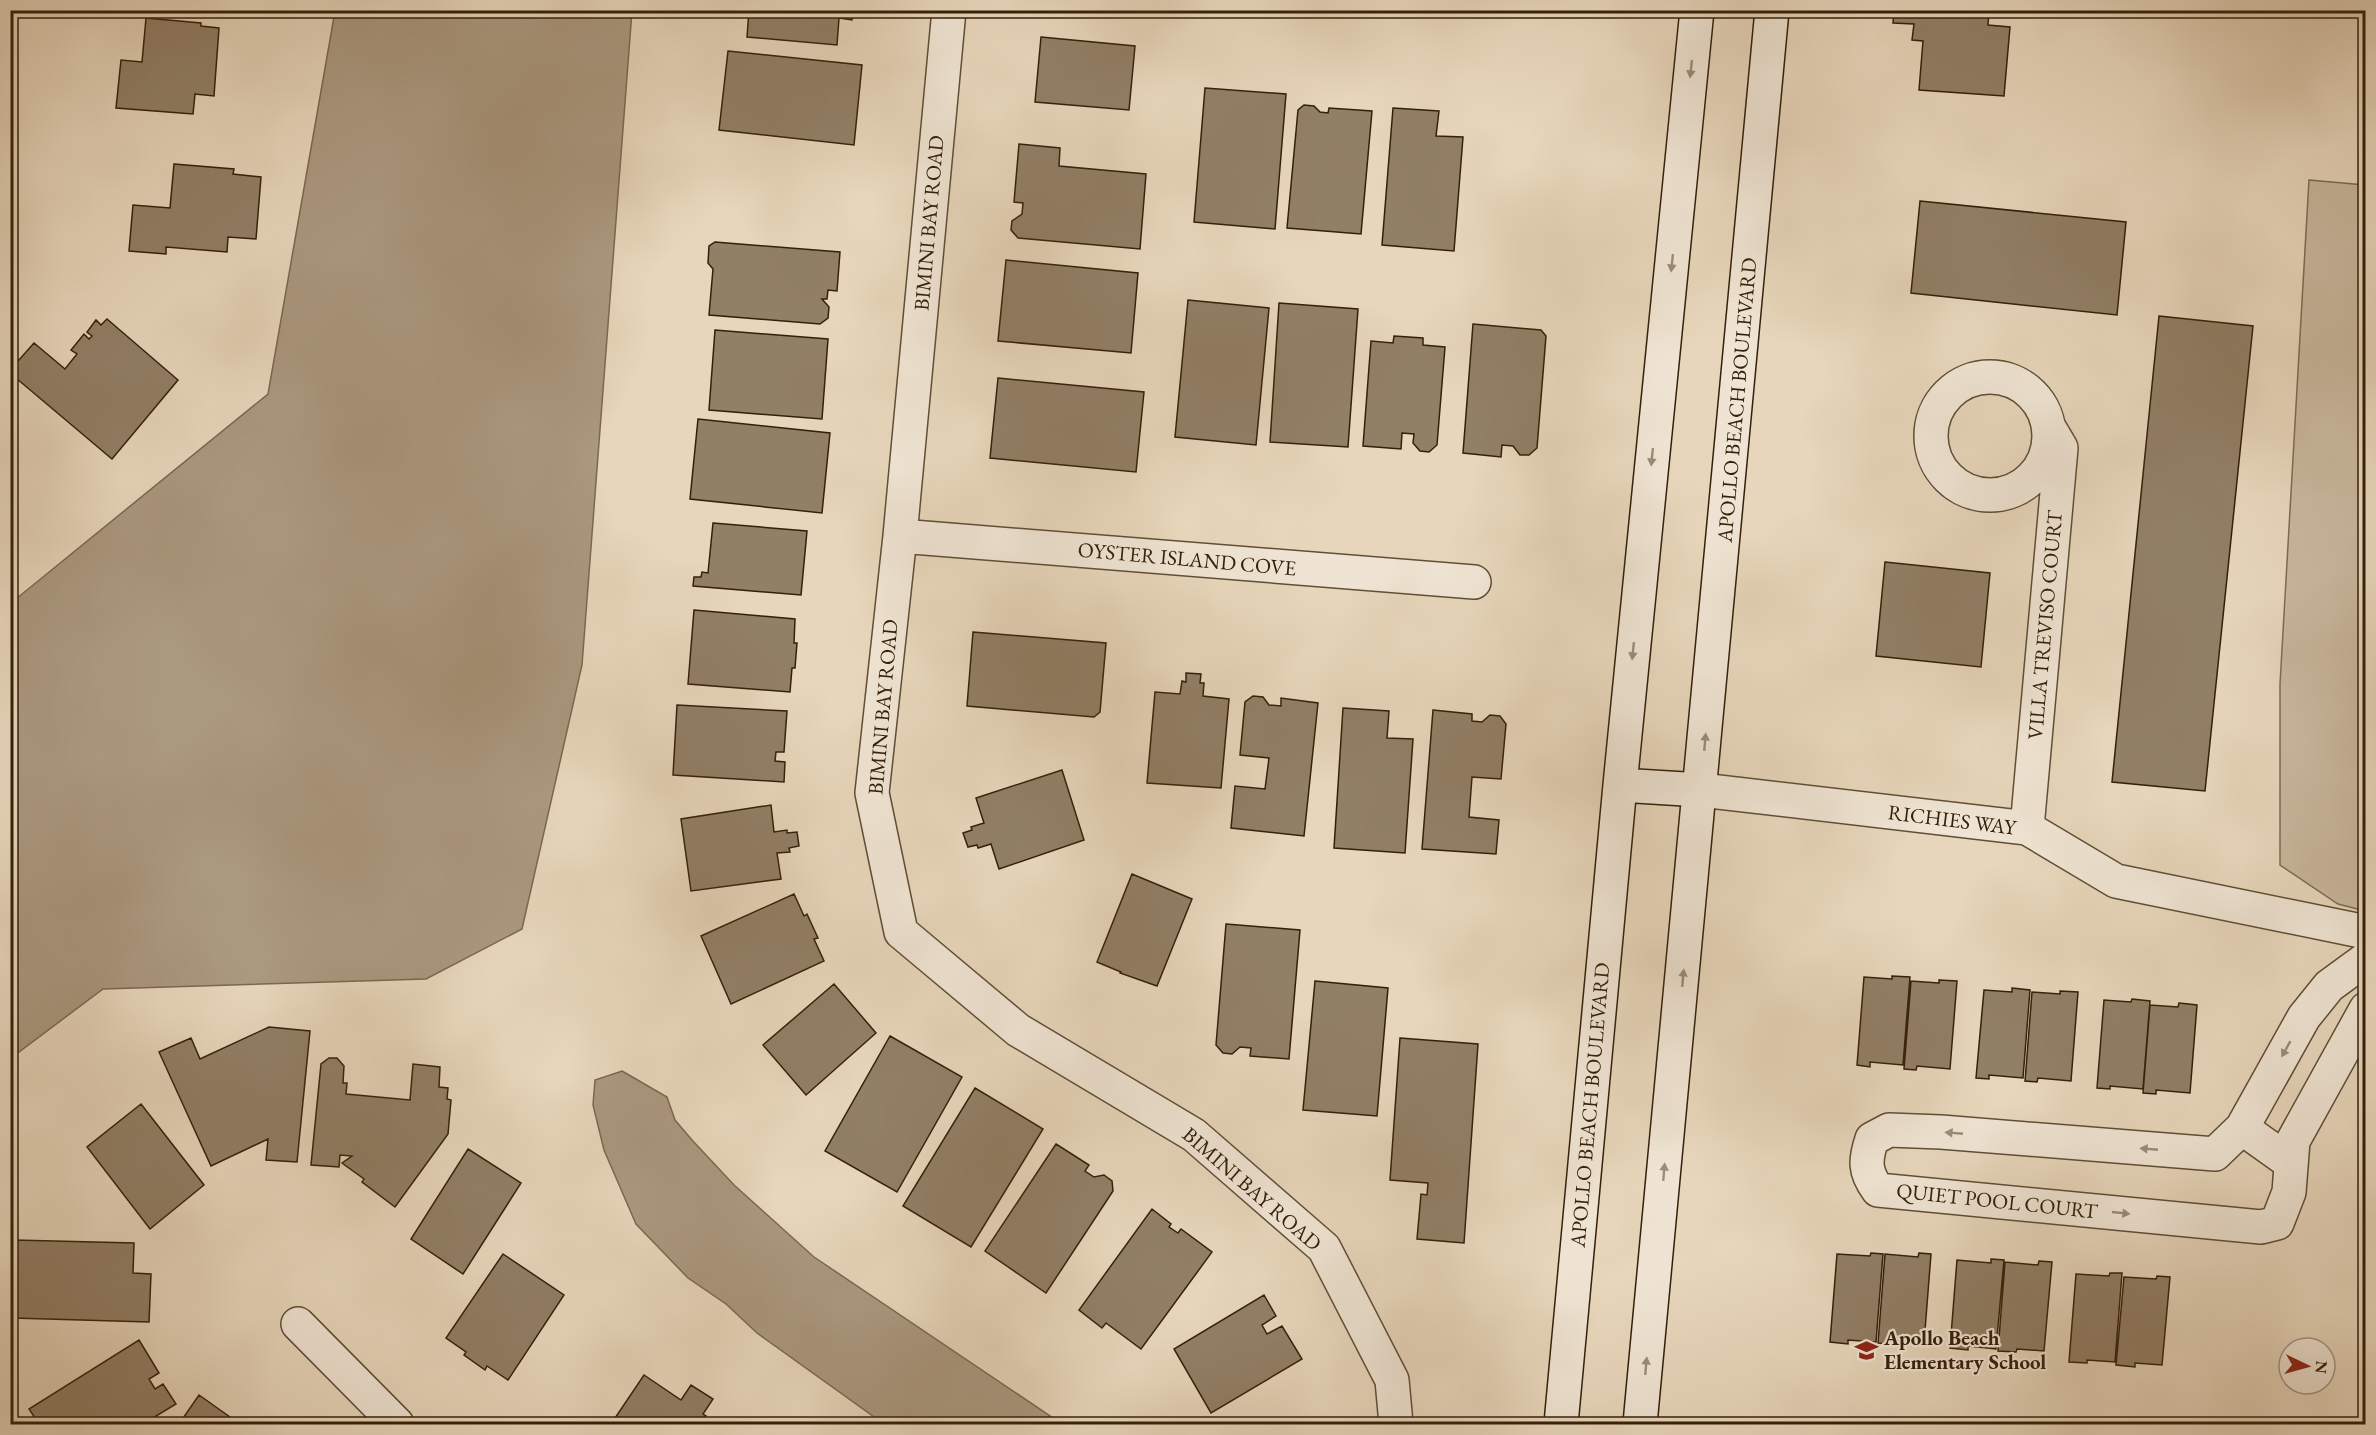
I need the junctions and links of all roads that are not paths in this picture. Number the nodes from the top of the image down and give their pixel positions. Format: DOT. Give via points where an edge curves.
graph roads {
  1 [pos="949,10"];
  2 [pos="1697,10"];
  3 [pos="1772,10"];
  4 [pos="2048,426"];
  5 [pos="900,536"];
  6 [pos="1474,582"];
  7 [pos="1620,785"];
  8 [pos="1701,790"];
  9 [pos="2027,828"];
  10 [pos="2366,932"];
  11 [pos="2366,959"];
  12 [pos="2366,1009"];
  13 [pos="2304,1017"];
  14 [pos="2346,1042"];
  15 [pos="2242,1128"];
  16 [pos="2291,1163"];
  17 [pos="298,1324"];
  18 [pos="397,1425"];
  19 [pos="1396,1425"];
  20 [pos="1561,1425"];
  21 [pos="1640,1425"];
  1 -- 5 [label="street, BIMINI BAY ROAD"];
  2 -- 7 [label="street, APOLLO BEACH BOULEVARD, one-way"];
  8 -- 3 [label="street, APOLLO BEACH BOULEVARD, one-way"];
  4 -- 9 [label="street, VILLA TREVISO COURT" via="2061,448"];
  5 -- 6 [label="street, OYSTER ISLAND COVE"];
  5 -- 19 [label="street, BIMINI BAY ROAD" via="872,793 901,932 1018,1030 1194,1135 1324,1248 1392,1380"];
  7 -- 8 [label="street"];
  7 -- 20 [label="street, APOLLO BEACH BOULEVARD"];
  8 -- 9 [label="street, RICHIES WAY"];
  21 -- 8 [label="street, APOLLO BEACH BOULEVARD, one-way"];
  9 -- 10 [label="street, RICHIES WAY" via="2116,881"];
  11 -- 13 [label="street, QUIET POOL COURT" via="2329,986"];
  12 -- 14 [label="street, QUIET POOL COURT"];
  13 -- 14 [label="street"];
  13 -- 15 [label="street, QUIET POOL COURT, one-way"];
  14 -- 16 [label="street, QUIET POOL COURT" via="2293,1141"];
  15 -- 16 [label="street"];
  15 -- 16 [label="street, QUIET POOL COURT, one-way" via="2215,1154 1889,1130 1872,1139 1866,1157 1869,1177 1878,1190 2261,1227 2277,1223 2289,1192"];
  17 -- 18 [label="street"];
}
